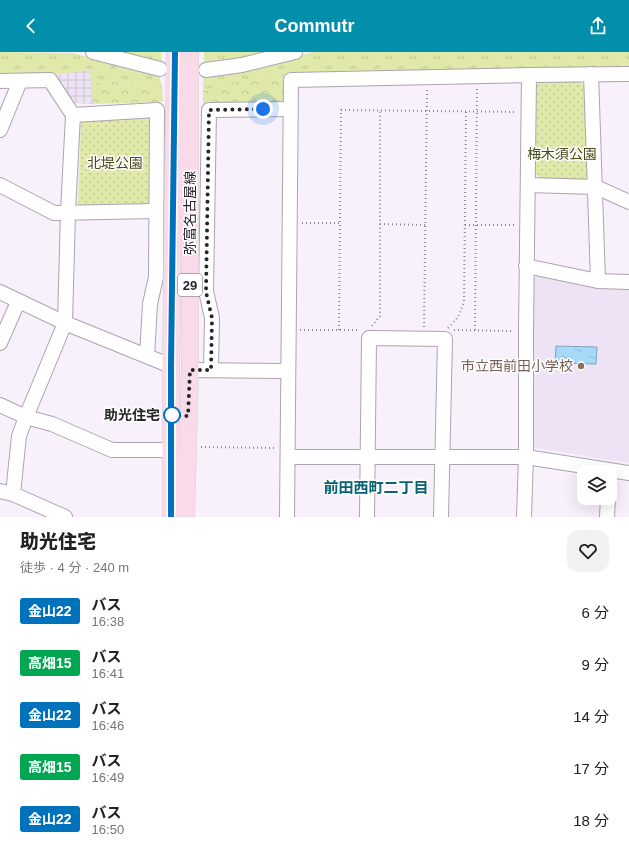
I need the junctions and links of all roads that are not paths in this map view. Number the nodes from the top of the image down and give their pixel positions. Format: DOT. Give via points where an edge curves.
graph roads {
  1 [pos="93,52"];
  2 [pos="175,52"];
  3 [pos="190,52"];
  4 [pos="295,52"];
  5 [pos="160,69"];
  6 [pos="206,70"];
  7 [pos="591,74"];
  8 [pos="629,74"];
  9 [pos="529,76"];
  10 [pos="0,81"];
  11 [pos="20,81"];
  12 [pos="290,109"];
  13 [pos="73,114"];
  14 [pos="0,130"];
  15 [pos="0,185"];
  16 [pos="528,185"];
  17 [pos="596,187"];
  18 [pos="629,202"];
  19 [pos="156,211"];
  20 [pos="68,212"];
  21 [pos="526,266"];
  22 [pos="598,281"];
  23 [pos="629,282"];
  24 [pos="0,292"];
  25 [pos="18,302"];
  26 [pos="65,322"];
  27 [pos="0,343"];
  28 [pos="147,356"];
  29 [pos="171,366"];
  30 [pos="190,370"];
  31 [pos="211,370"];
  32 [pos="288,371"];
  33 [pos="0,405"];
  34 [pos="26,417"];
  35 [pos="180,449"];
  36 [pos="288,452"];
  37 [pos="368,456"];
  38 [pos="443,457"];
  39 [pos="526,457"];
  40 [pos="577,466"];
  41 [pos="617,472"];
  42 [pos="629,473"];
  43 [pos="6,493"];
  44 [pos="608,505"];
  45 [pos="65,517"];
  46 [pos="171,517"];
  47 [pos="186,517"];
  48 [pos="287,517"];
  49 [pos="367,517"];
  50 [pos="441,517"];
  51 [pos="524,517"];
  52 [pos="607,517"];
  1 -- 5 [label="street"];
  2 -- 29 [label="main road, 弥富名古屋線 / 29"];
  3 -- 30 [label="main road, 弥富名古屋線 / 29"];
  4 -- 6 [label="street" via="242,65"];
  7 -- 8 [label="street"];
  7 -- 9 [label="street"];
  7 -- 17 [label="street"];
  9 -- 12 [label="street" via="291,80"];
  9 -- 16 [label="street"];
  10 -- 11 [label="street"];
  11 -- 13 [label="street" via="50,80"];
  11 -- 14 [label="street"];
  12 -- 31 [label="street" via="209,110 206,292 212,318"];
  12 -- 32 [label="street"];
  13 -- 19 [label="street" via="157,110"];
  13 -- 20 [label="street"];
  15 -- 20 [label="street" via="54,213"];
  16 -- 17 [label="street"];
  16 -- 21 [label="street"];
  17 -- 18 [label="street"];
  17 -- 22 [label="street"];
  19 -- 20 [label="street"];
  19 -- 28 [label="street" via="156,277 150,304"];
  20 -- 26 [label="street"];
  21 -- 22 [label="street"];
  21 -- 39 [label="street"];
  22 -- 23 [label="street"];
  24 -- 25 [label="street"];
  25 -- 26 [label="street"];
  25 -- 27 [label="street"];
  26 -- 28 [label="street"];
  26 -- 34 [label="street"];
  28 -- 29 [label="street"];
  29 -- 35 [label="main road, 弥富名古屋線 / 29"];
  30 -- 31 [label="street"];
  30 -- 35 [label="main road, 弥富名古屋線 / 29"];
  31 -- 32 [label="street"];
  32 -- 36 [label="street"];
  33 -- 34 [label="street"];
  34 -- 35 [label="street" via="52,424 112,450"];
  34 -- 43 [label="street"];
  35 -- 46 [label="main road, 弥富名古屋線 / 29"];
  35 -- 47 [label="main road, 弥富名古屋線 / 29"];
  36 -- 37 [label="street"];
  36 -- 48 [label="street"];
  37 -- 38 [label="street"];
  37 -- 38 [label="street" via="369,338 445,339"];
  37 -- 49 [label="street"];
  38 -- 39 [label="street"];
  38 -- 50 [label="street"];
  39 -- 40 [label="street"];
  39 -- 51 [label="street"];
  41 -- 42 [label="street"];
  43 -- 45 [label="street"];
  44 -- 52 [label="street"];
}
